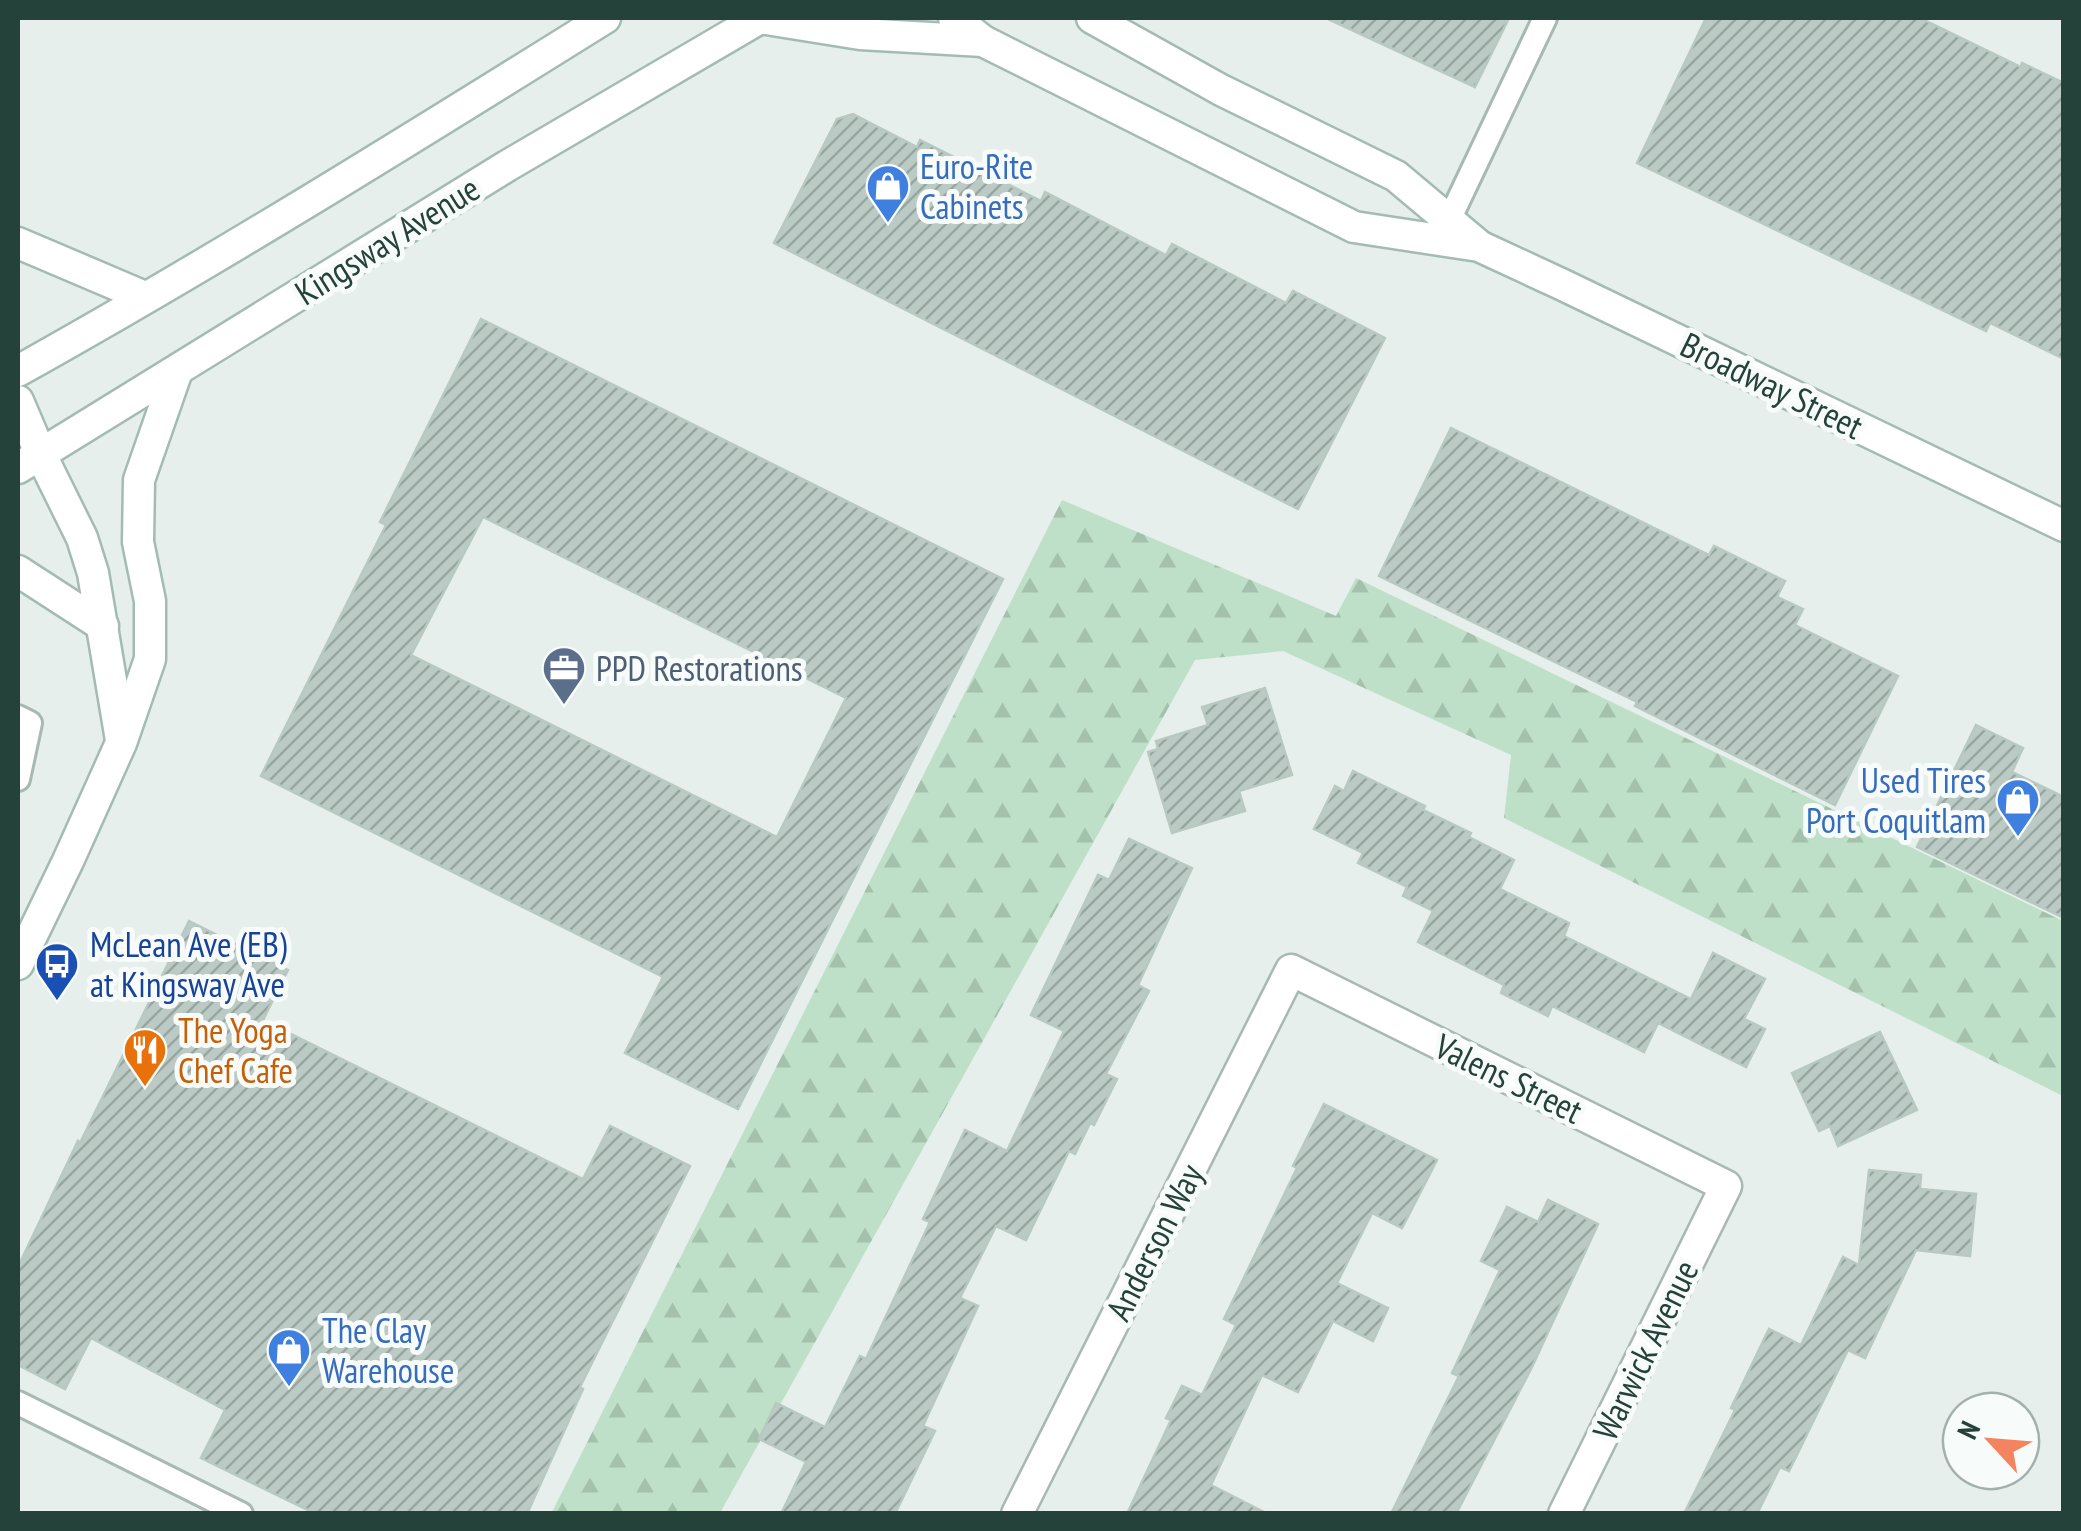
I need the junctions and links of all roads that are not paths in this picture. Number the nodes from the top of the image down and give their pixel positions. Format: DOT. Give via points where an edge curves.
graph roads {
  1 [pos="605,18"];
  2 [pos="760,18"];
  3 [pos="954,18"];
  4 [pos="1545,18"];
  5 [pos="1097,19"];
  6 [pos="983,41"];
  7 [pos="1448,220"];
  8 [pos="18,243"];
  9 [pos="1479,246"];
  10 [pos="145,297"];
  11 [pos="178,370"];
  12 [pos="18,371"];
  13 [pos="18,402"];
  14 [pos="29,462"];
  15 [pos="2064,526"];
  16 [pos="18,571"];
  17 [pos="102,626"];
  18 [pos="18,717"];
  19 [pos="121,743"];
  20 [pos="18,779"];
  21 [pos="20,954"];
  22 [pos="1291,970"];
  23 [pos="1726,1186"];
  24 [pos="18,1403"];
  25 [pos="241,1514"];
  26 [pos="1016,1514"];
  27 [pos="1564,1514"];
  1 -- 10 [label="main road, Kingsway Avenue"];
  2 -- 6 [label="main road" via="860,34"];
  2 -- 11 [label="main road, Kingsway Avenue"];
  3 -- 6 [label="main road, Broadway Street"];
  4 -- 7 [label="lane"];
  5 -- 7 [label="main road, Broadway Street" via="1221,90 1396,176"];
  6 -- 9 [label="main road, Broadway Street" via="1354,226"];
  7 -- 9 [label="main road, Broadway Street"];
  8 -- 10 [label="main road"];
  9 -- 15 [label="main road, Broadway Street"];
  10 -- 12 [label="main road, Kingsway Avenue"];
  11 -- 14 [label="main road, Kingsway Avenue"];
  11 -- 19 [label="main road" via="139,480 150,659"];
  13 -- 14 [label="main road"];
  14 -- 17 [label="main road" via="82,538"];
  16 -- 17 [label="main road"];
  17 -- 19 [label="main road"];
  18 -- 20 [label="lane" via="30,723"];
  19 -- 21 [label="main road"];
  22 -- 23 [label="main road, Valens Street"];
  22 -- 26 [label="main road, Anderson Way"];
  23 -- 27 [label="main road, Warwick Avenue"];
  24 -- 25 [label="lane"];
}
